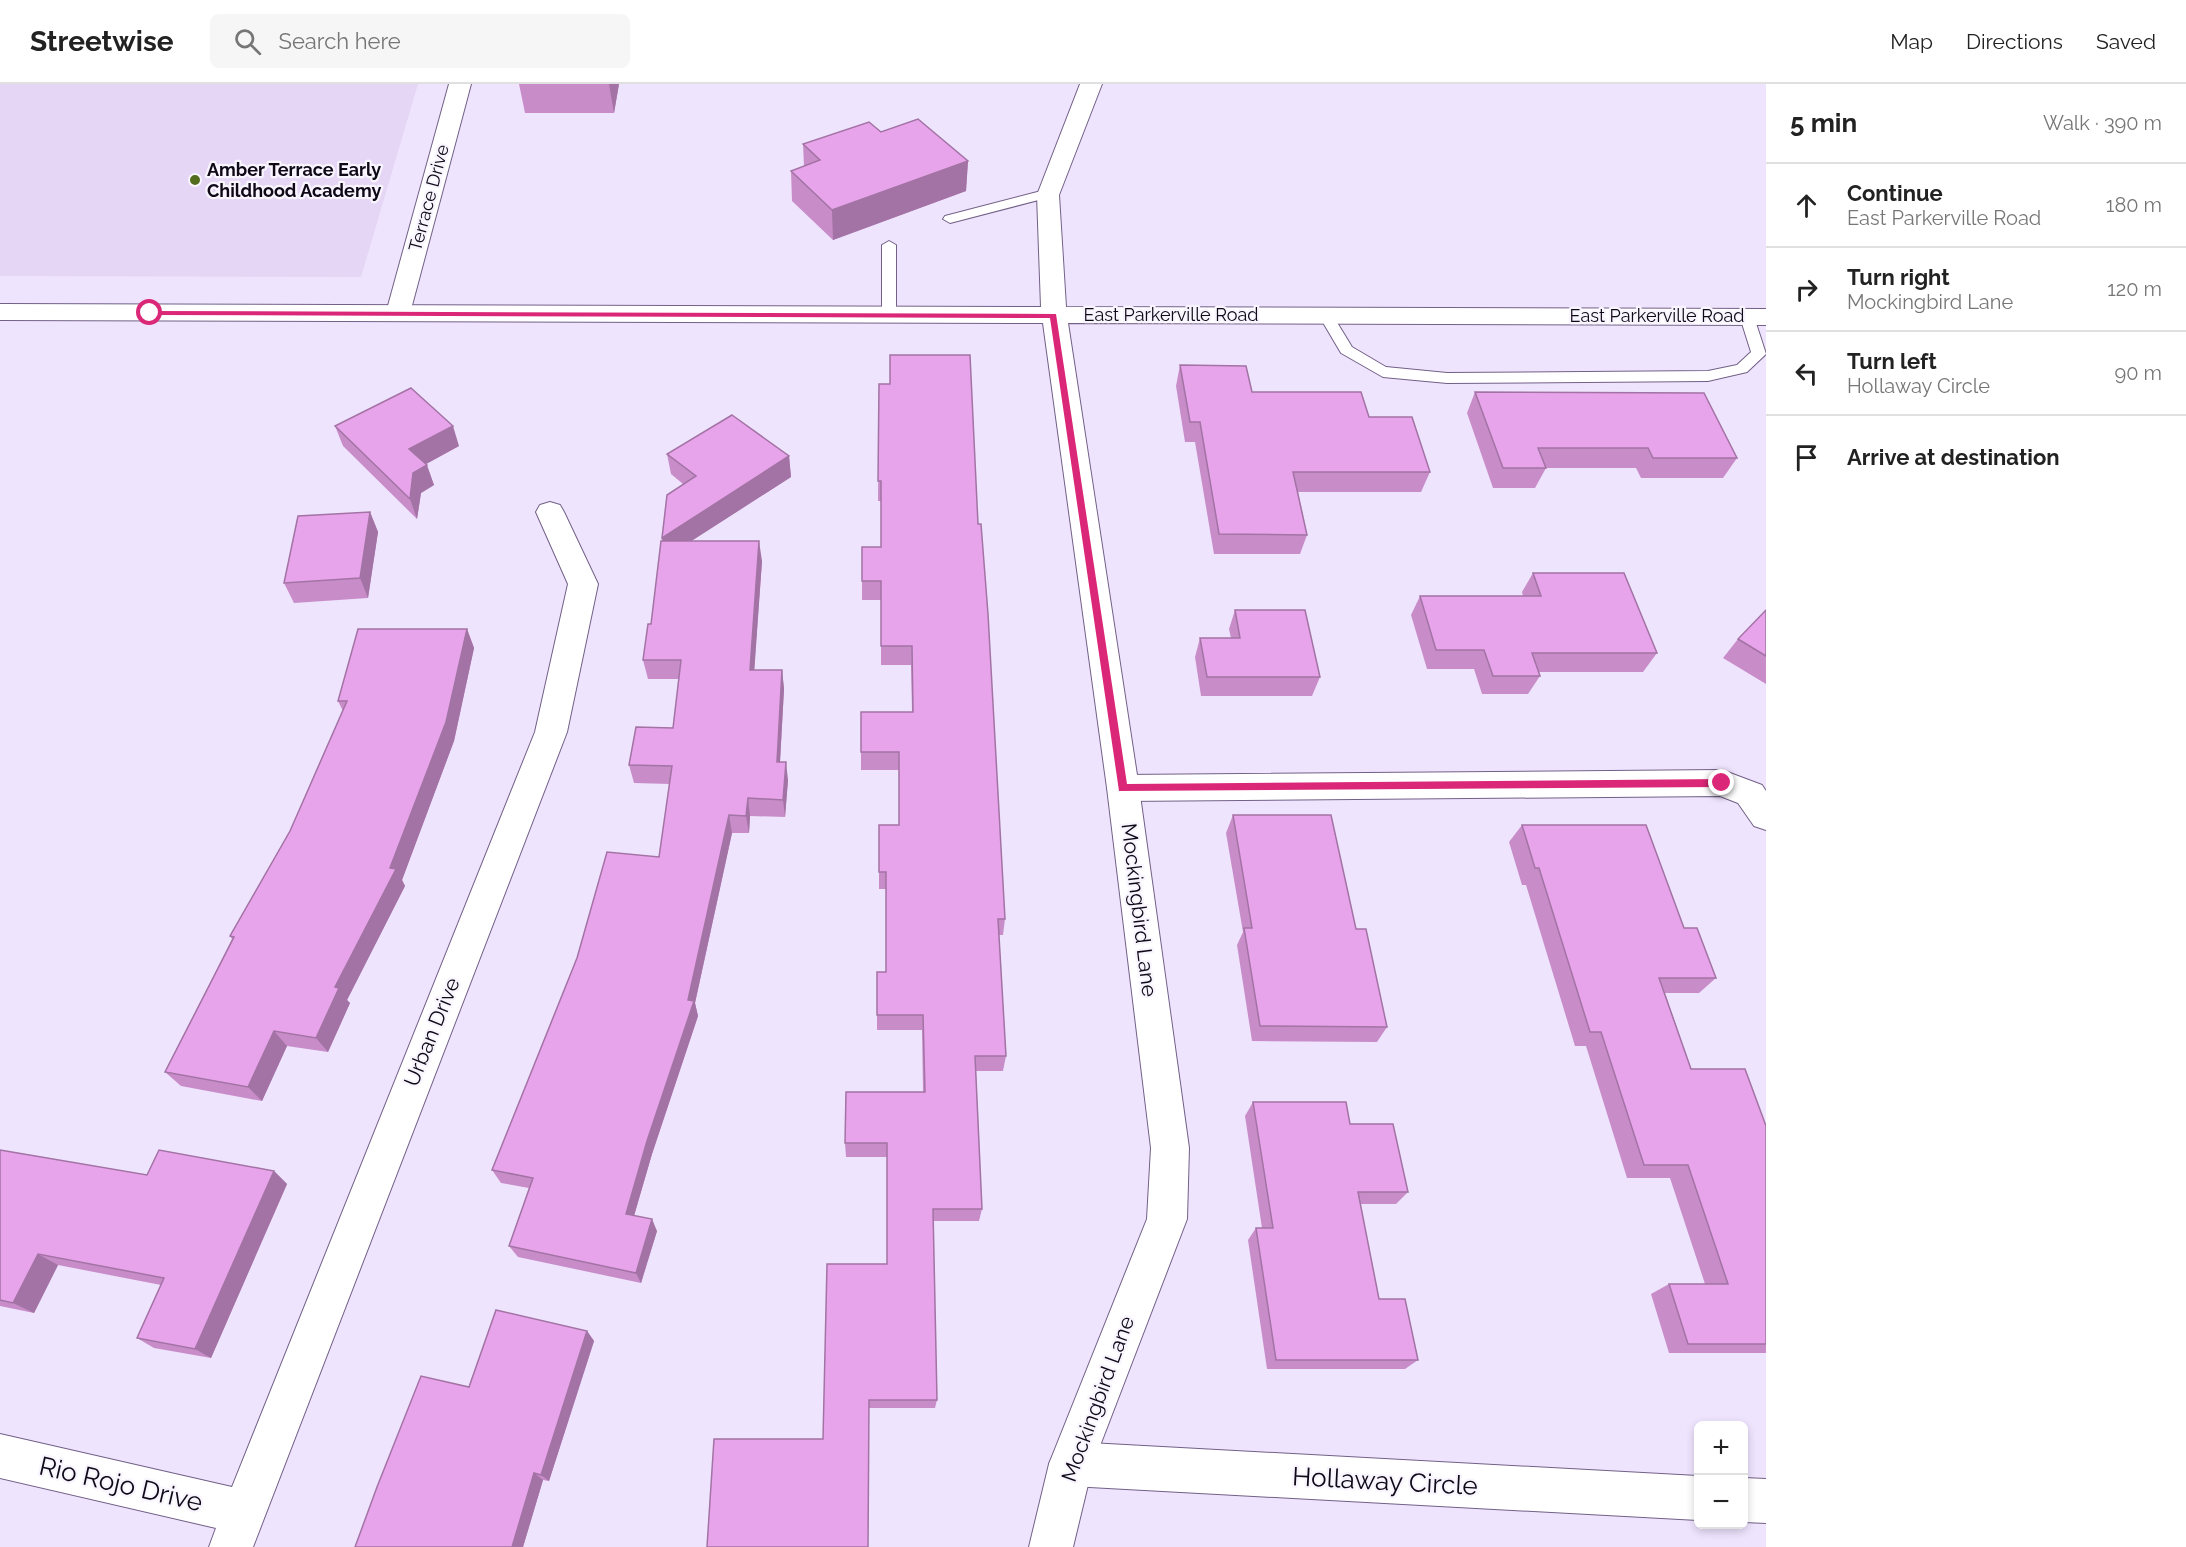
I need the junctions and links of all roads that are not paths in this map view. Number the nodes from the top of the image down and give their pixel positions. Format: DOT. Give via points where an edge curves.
graph roads {
  1 [pos="460,84"];
  2 [pos="1091,84"];
  3 [pos="1049,193"];
  4 [pos="950,219"];
  5 [pos="889,245"];
  6 [pos="0,312"];
  7 [pos="399,313"];
  8 [pos="889,314"];
  9 [pos="1325,314"];
  10 [pos="1054,315"];
  11 [pos="1756,317"];
  12 [pos="550,512"];
  13 [pos="1123,788"];
  14 [pos="1766,816"];
  15 [pos="0,1456"];
  16 [pos="1071,1464"];
  17 [pos="1694,1498"];
  18 [pos="1748,1500"];
  19 [pos="1766,1501"];
  20 [pos="237,1530"];
  21 [pos="1051,1547"];
  1 -- 7 [label="street, Terrace Drive"];
  2 -- 3 [label="street, Mockingbird Lane"];
  3 -- 4 [label="lane"];
  3 -- 10 [label="street, Mockingbird Lane"];
  5 -- 8 [label="lane"];
  6 -- 7 [label="street, East Parkerville Road"];
  7 -- 8 [label="street, East Parkerville Road"];
  8 -- 10 [label="street, East Parkerville Road"];
  9 -- 10 [label="street, East Parkerville Road"];
  9 -- 11 [label="street, East Parkerville Road"];
  9 -- 11 [label="lane" via="1346,350 1383,372 1447,378 1708,376 1742,369 1759,353"];
  10 -- 13 [label="street, Mockingbird Lane"];
  12 -- 20 [label="street, Urban Drive" via="582,584 551,732"];
  13 -- 14 [label="street" via="1722,783 1750,794"];
  13 -- 16 [label="street, Mockingbird Lane" via="1170,1148 1167,1219"];
  15 -- 20 [label="street, Rio Rojo Drive"];
  16 -- 17 [label="street, Hollaway Circle"];
  16 -- 21 [label="street, Mockingbird Lane"];
  18 -- 19 [label="street"];
}
